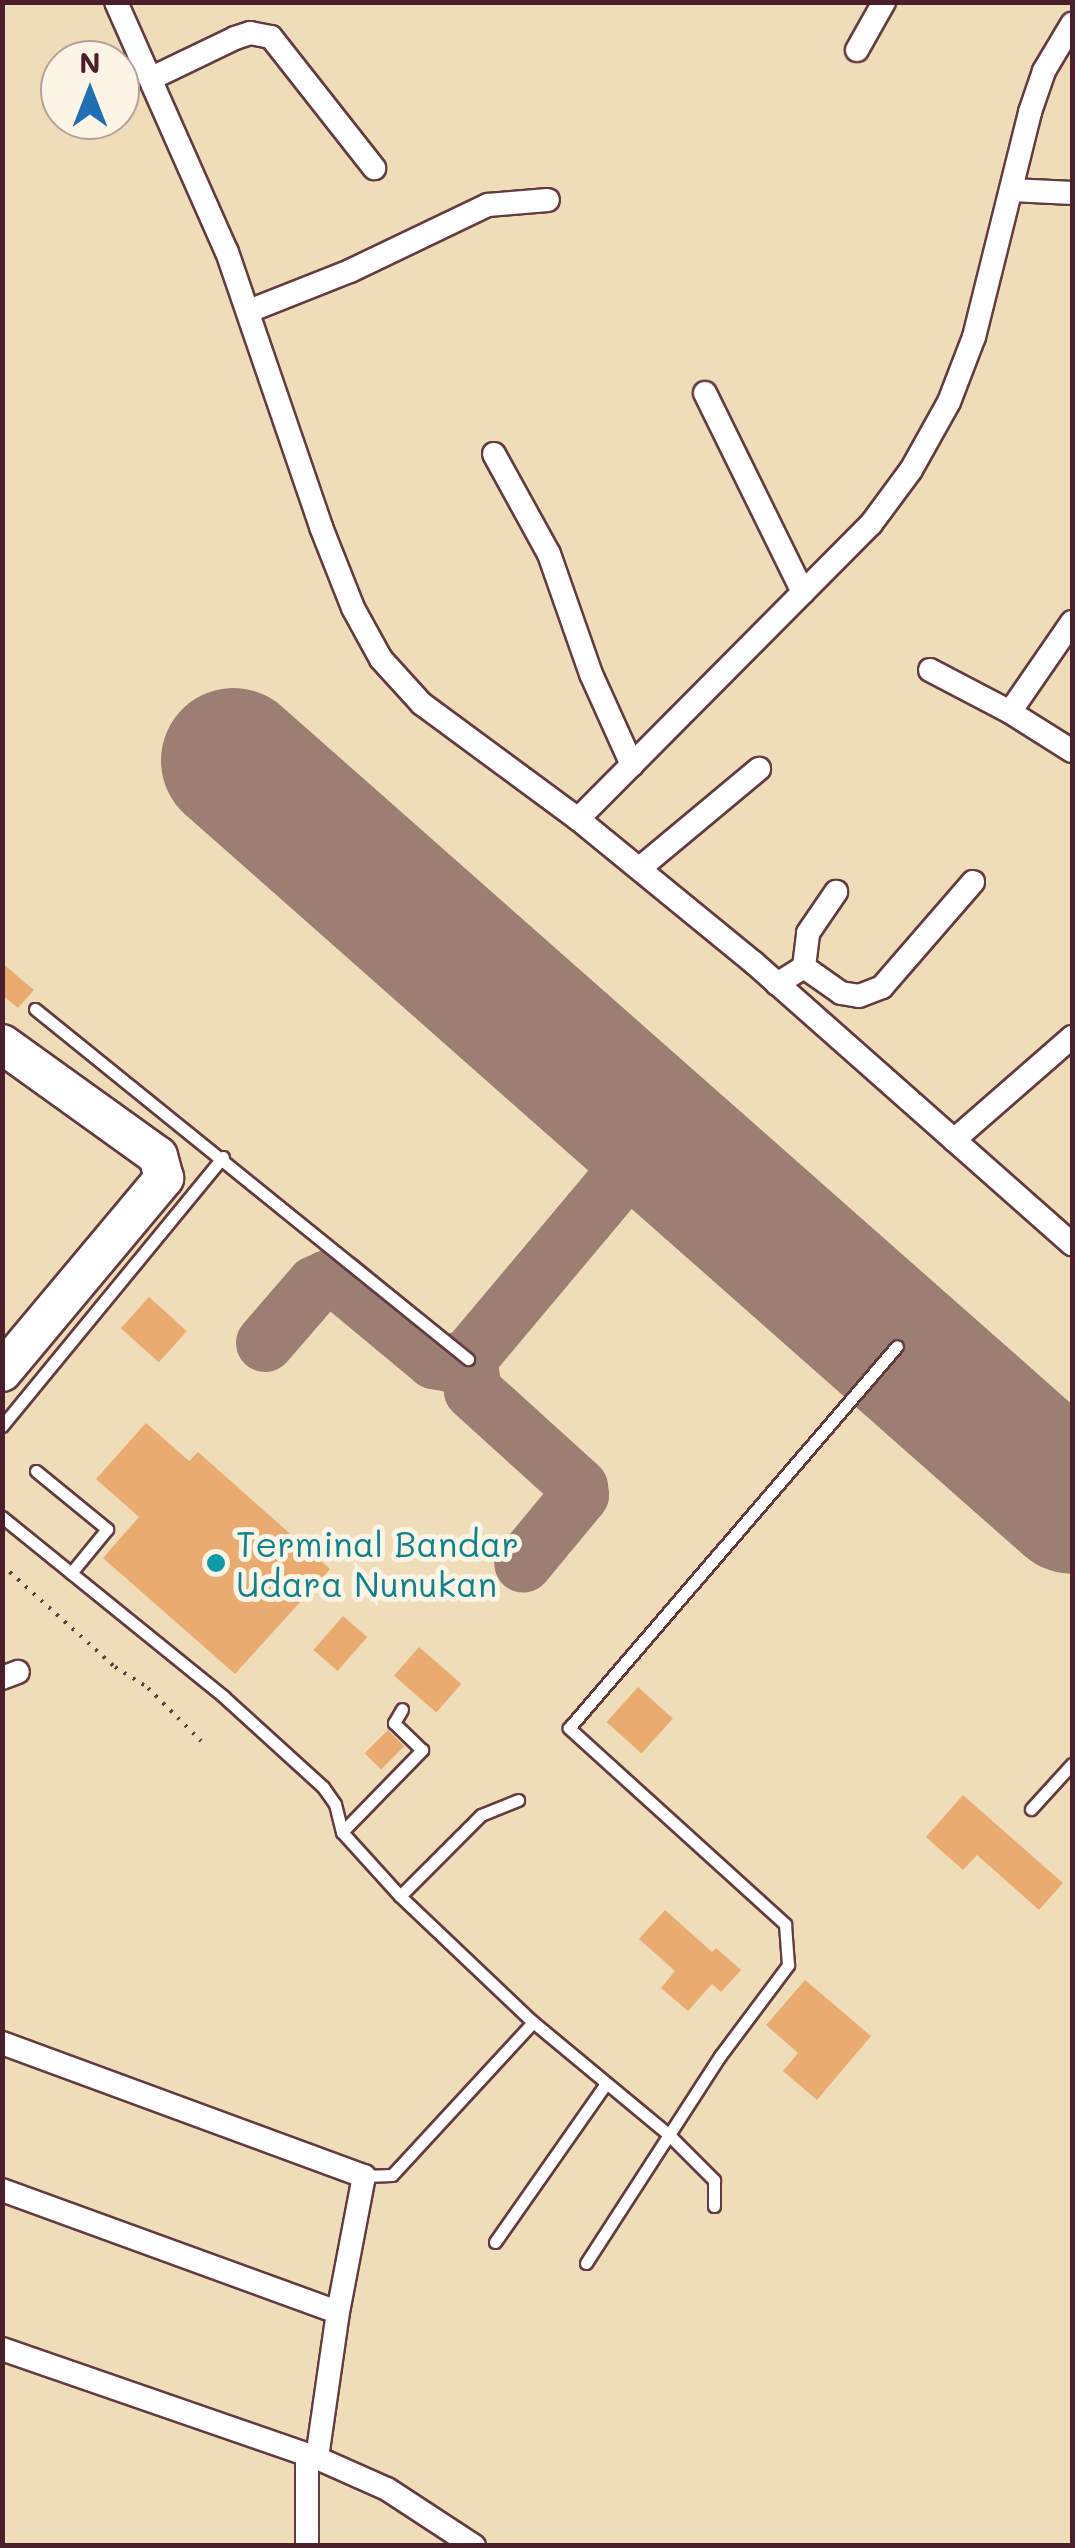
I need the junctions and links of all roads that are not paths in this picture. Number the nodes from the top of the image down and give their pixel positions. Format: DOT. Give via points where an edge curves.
graph roads {
  1 [pos="116,2"];
  2 [pos="884,2"];
  3 [pos="1072,24"];
  4 [pos="857,50"];
  5 [pos="152,78"];
  6 [pos="374,168"];
  7 [pos="1012,190"];
  8 [pos="1072,193"];
  9 [pos="548,200"];
  10 [pos="249,312"];
  11 [pos="705,393"];
  12 [pos="494,454"];
  13 [pos="803,592"];
  14 [pos="1072,622"];
  15 [pos="930,670"];
  16 [pos="1010,712"];
  17 [pos="1072,751"];
  18 [pos="632,765"];
  19 [pos="759,769"];
  20 [pos="578,819"];
  21 [pos="640,868"];
  22 [pos="973,882"];
  23 [pos="836,892"];
  24 [pos="804,967"];
  25 [pos="777,984"];
  26 [pos="34,1009"];
  27 [pos="1072,1037"];
  28 [pos="2,1044"];
  29 [pos="2,1076"];
  30 [pos="954,1140"];
  31 [pos="224,1157"];
  32 [pos="164,1178"];
  33 [pos="1072,1244"];
  34 [pos="75,1315"];
  35 [pos="897,1346"];
  36 [pos="468,1359"];
  37 [pos="2,1372"];
  38 [pos="2,1426"];
  39 [pos="36,1470"];
  40 [pos="2,1517"];
  41 [pos="71,1573"];
  42 [pos="402,1709"];
  43 [pos="1072,1764"];
  44 [pos="518,1800"];
  45 [pos="1031,1809"];
  46 [pos="342,1832"];
  47 [pos="400,1896"];
  48 [pos="533,2022"];
  49 [pos="2,2043"];
  50 [pos="605,2085"];
  51 [pos="669,2135"];
  52 [pos="364,2176"];
  53 [pos="2,2190"];
  54 [pos="714,2206"];
  55 [pos="495,2242"];
  56 [pos="586,2263"];
  57 [pos="338,2312"];
  58 [pos="2,2349"];
  59 [pos="312,2457"];
  60 [pos="308,2546"];
  61 [pos="474,2546"];
  1 -- 5 [label="street"];
  2 -- 4 [label="street"];
  3 -- 7 [label="street" via="1044,71"];
  5 -- 6 [label="street" via="234,38 270,37"];
  5 -- 10 [label="street"];
  7 -- 8 [label="street"];
  7 -- 13 [label="street" via="974,337 949,402 872,524"];
  9 -- 10 [label="street" via="488,205"];
  10 -- 20 [label="street" via="321,527 352,608 381,660 422,704"];
  11 -- 13 [label="street"];
  12 -- 18 [label="street" via="549,554"];
  13 -- 18 [label="street"];
  14 -- 16 [label="street"];
  15 -- 16 [label="street"];
  16 -- 17 [label="street"];
  18 -- 20 [label="street"];
  19 -- 21 [label="street"];
  20 -- 21 [label="street"];
  21 -- 25 [label="street"];
  22 -- 24 [label="street" via="882,987 858,996 841,993"];
  23 -- 24 [label="street" via="808,933"];
  24 -- 25 [label="street"];
  25 -- 30 [label="street"];
  26 -- 31 [label="lane"];
  27 -- 30 [label="street"];
  28 -- 32 [label="highway" via="158,1156"];
  29 -- 32 [label="highway" via="100,1144"];
  30 -- 33 [label="street"];
  31 -- 34 [label="lane"];
  31 -- 36 [label="lane"];
  32 -- 34 [label="highway"];
  34 -- 37 [label="highway"];
  34 -- 38 [label="lane"];
  35 -- 51 [label="lane" via="569,1728 785,1924 788,1965"];
  39 -- 41 [label="lane" via="107,1529"];
  40 -- 41 [label="lane"];
  41 -- 46 [label="lane" via="323,1787"];
  42 -- 46 [label="lane" via="394,1723 422,1750"];
  43 -- 45 [label="lane"];
  44 -- 47 [label="lane" via="481,1815"];
  46 -- 47 [label="lane"];
  47 -- 48 [label="lane"];
  48 -- 50 [label="lane"];
  48 -- 52 [label="lane" via="392,2175"];
  49 -- 52 [label="street"];
  50 -- 51 [label="lane"];
  50 -- 55 [label="lane"];
  51 -- 54 [label="lane" via="714,2180"];
  51 -- 56 [label="lane"];
  52 -- 57 [label="street"];
  53 -- 57 [label="street"];
  57 -- 59 [label="street"];
  58 -- 59 [label="street"];
  59 -- 60 [label="street"];
  59 -- 61 [label="street" via="387,2489"];
}
